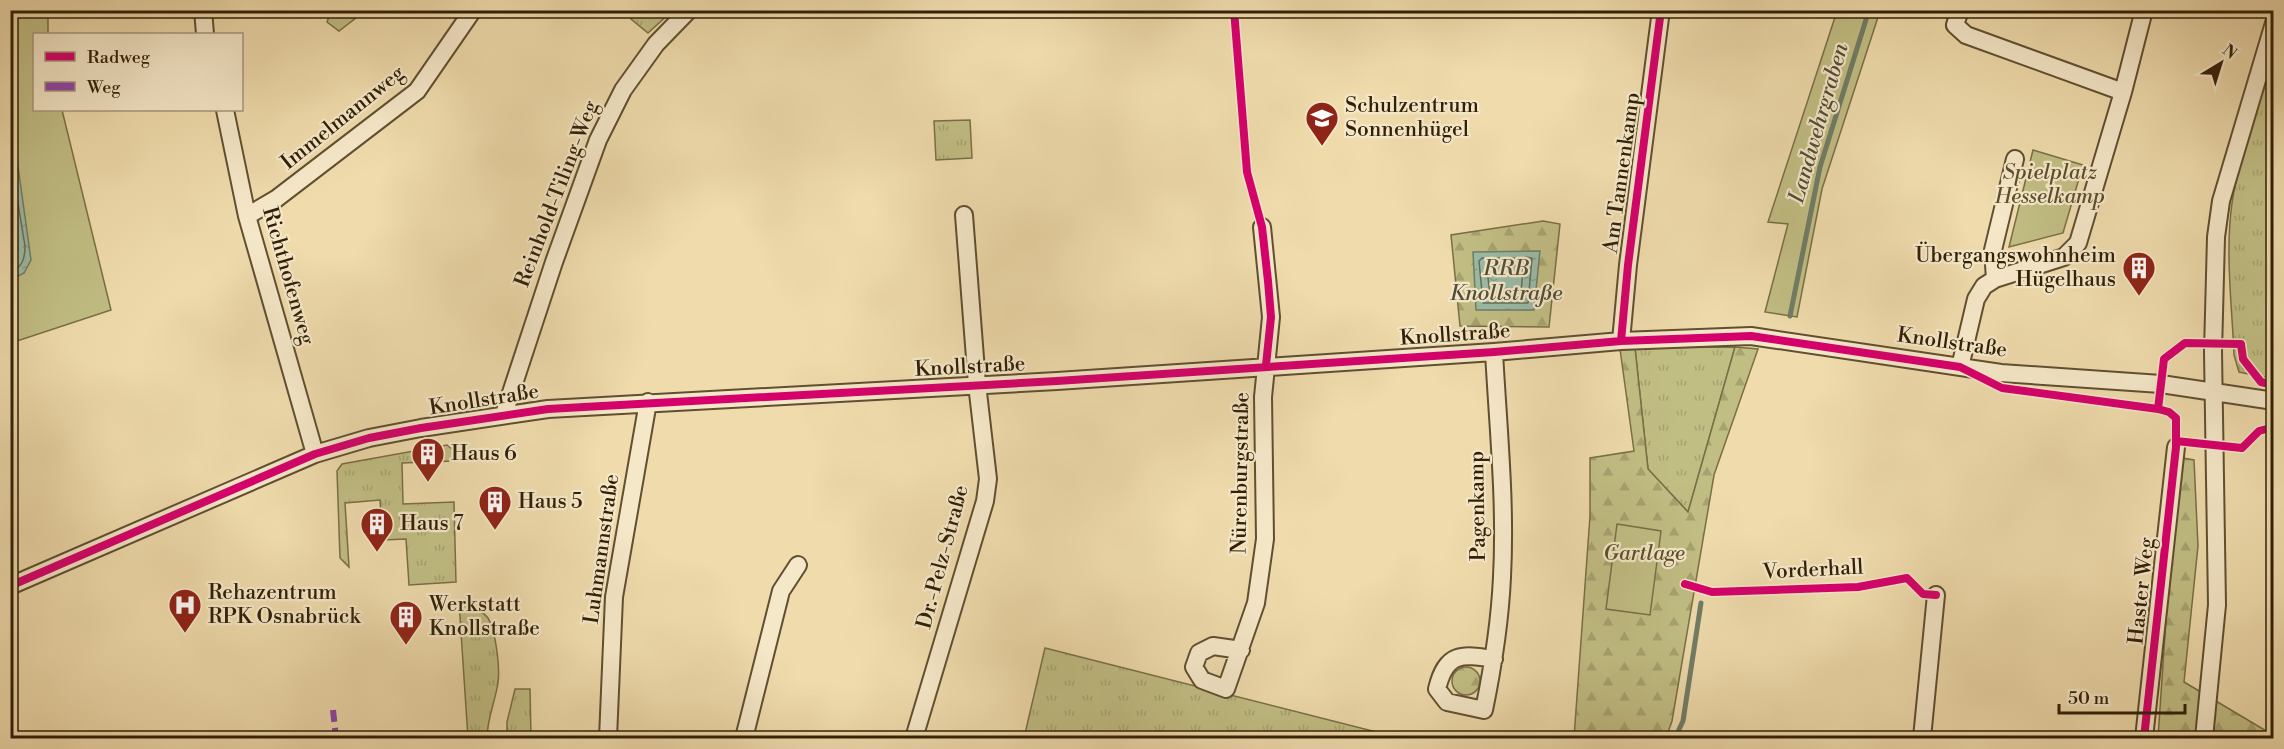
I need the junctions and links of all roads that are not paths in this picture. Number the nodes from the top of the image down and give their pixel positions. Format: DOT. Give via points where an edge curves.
graph roads {
  1 [pos="203,10"];
  2 [pos="472,10"];
  3 [pos="689,10"];
  4 [pos="1661,10"];
  5 [pos="1960,10"];
  6 [pos="2144,10"];
  7 [pos="2274,23"];
  8 [pos="206,33"];
  9 [pos="2123,92"];
  10 [pos="225,111"];
  11 [pos="2015,159"];
  12 [pos="964,215"];
  13 [pos="247,216"];
  14 [pos="1262,227"];
  15 [pos="1995,279"];
  16 [pos="1621,341"];
  17 [pos="1494,352"];
  18 [pos="1266,365"];
  19 [pos="1960,367"];
  20 [pos="977,384"];
  21 [pos="2214,391"];
  22 [pos="2274,401"];
  23 [pos="648,402"];
  24 [pos="504,414"];
  25 [pos="2176,447"];
  26 [pos="315,454"];
  27 [pos="798,565"];
  28 [pos="10,586"];
  29 [pos="1936,595"];
  30 [pos="1241,650"];
  31 [pos="1494,659"];
  32 [pos="608,738"];
  33 [pos="744,738"];
  34 [pos="914,738"];
  35 [pos="1922,738"];
  36 [pos="2144,738"];
  37 [pos="2204,738"];
  1 -- 8 [label="street"];
  2 -- 13 [label="street, Immelmannweg" via="417,91 276,199"];
  3 -- 24 [label="street, Reinhold-Tiling-Weg" via="656,44 623,90 598,140"];
  4 -- 16 [label="street, Am Tannenkamp"];
  5 -- 9 [label="street" via="1954,26 1966,35"];
  6 -- 9 [label="street"];
  7 -- 21 [label="street" via="2221,201 2216,237"];
  9 -- 15 [label="street" via="2078,243 2064,257"];
  10 -- 13 [label="street, Richthofenweg"];
  11 -- 15 [label="street" via="1992,250"];
  12 -- 20 [label="street, Knollstraße"];
  13 -- 26 [label="street, Richthofenweg"];
  14 -- 18 [label="street, Nürenburgstraße" via="1271,317"];
  15 -- 19 [label="street" via="1984,286 1976,299"];
  16 -- 17 [label="street, Knollstraße"];
  16 -- 19 [label="street, Knollstraße" via="1766,337"];
  17 -- 18 [label="street, Knollstraße"];
  17 -- 31 [label="street, Pagenkamp" via="1503,501 1502,578"];
  18 -- 20 [label="street, Knollstraße"];
  18 -- 30 [label="street, Nürenburgstraße" via="1265,539 1256,603"];
  19 -- 21 [label="street, Knollstraße"];
  20 -- 23 [label="street, Knollstraße"];
  20 -- 34 [label="street, Dr.-Pelz-Straße" via="988,479 985,501"];
  21 -- 22 [label="street, Knollstraße"];
  21 -- 37 [label="street" via="2217,605"];
  23 -- 24 [label="street, Knollstraße"];
  23 -- 32 [label="street, Luhmannstraße" via="614,597"];
  24 -- 26 [label="street, Knollstraße" via="369,438"];
  25 -- 36 [label="street, Haster Weg"];
  26 -- 28 [label="street, Knollstraße"];
  27 -- 33 [label="street" via="781,591"];
  29 -- 35 [label="street"];
}
